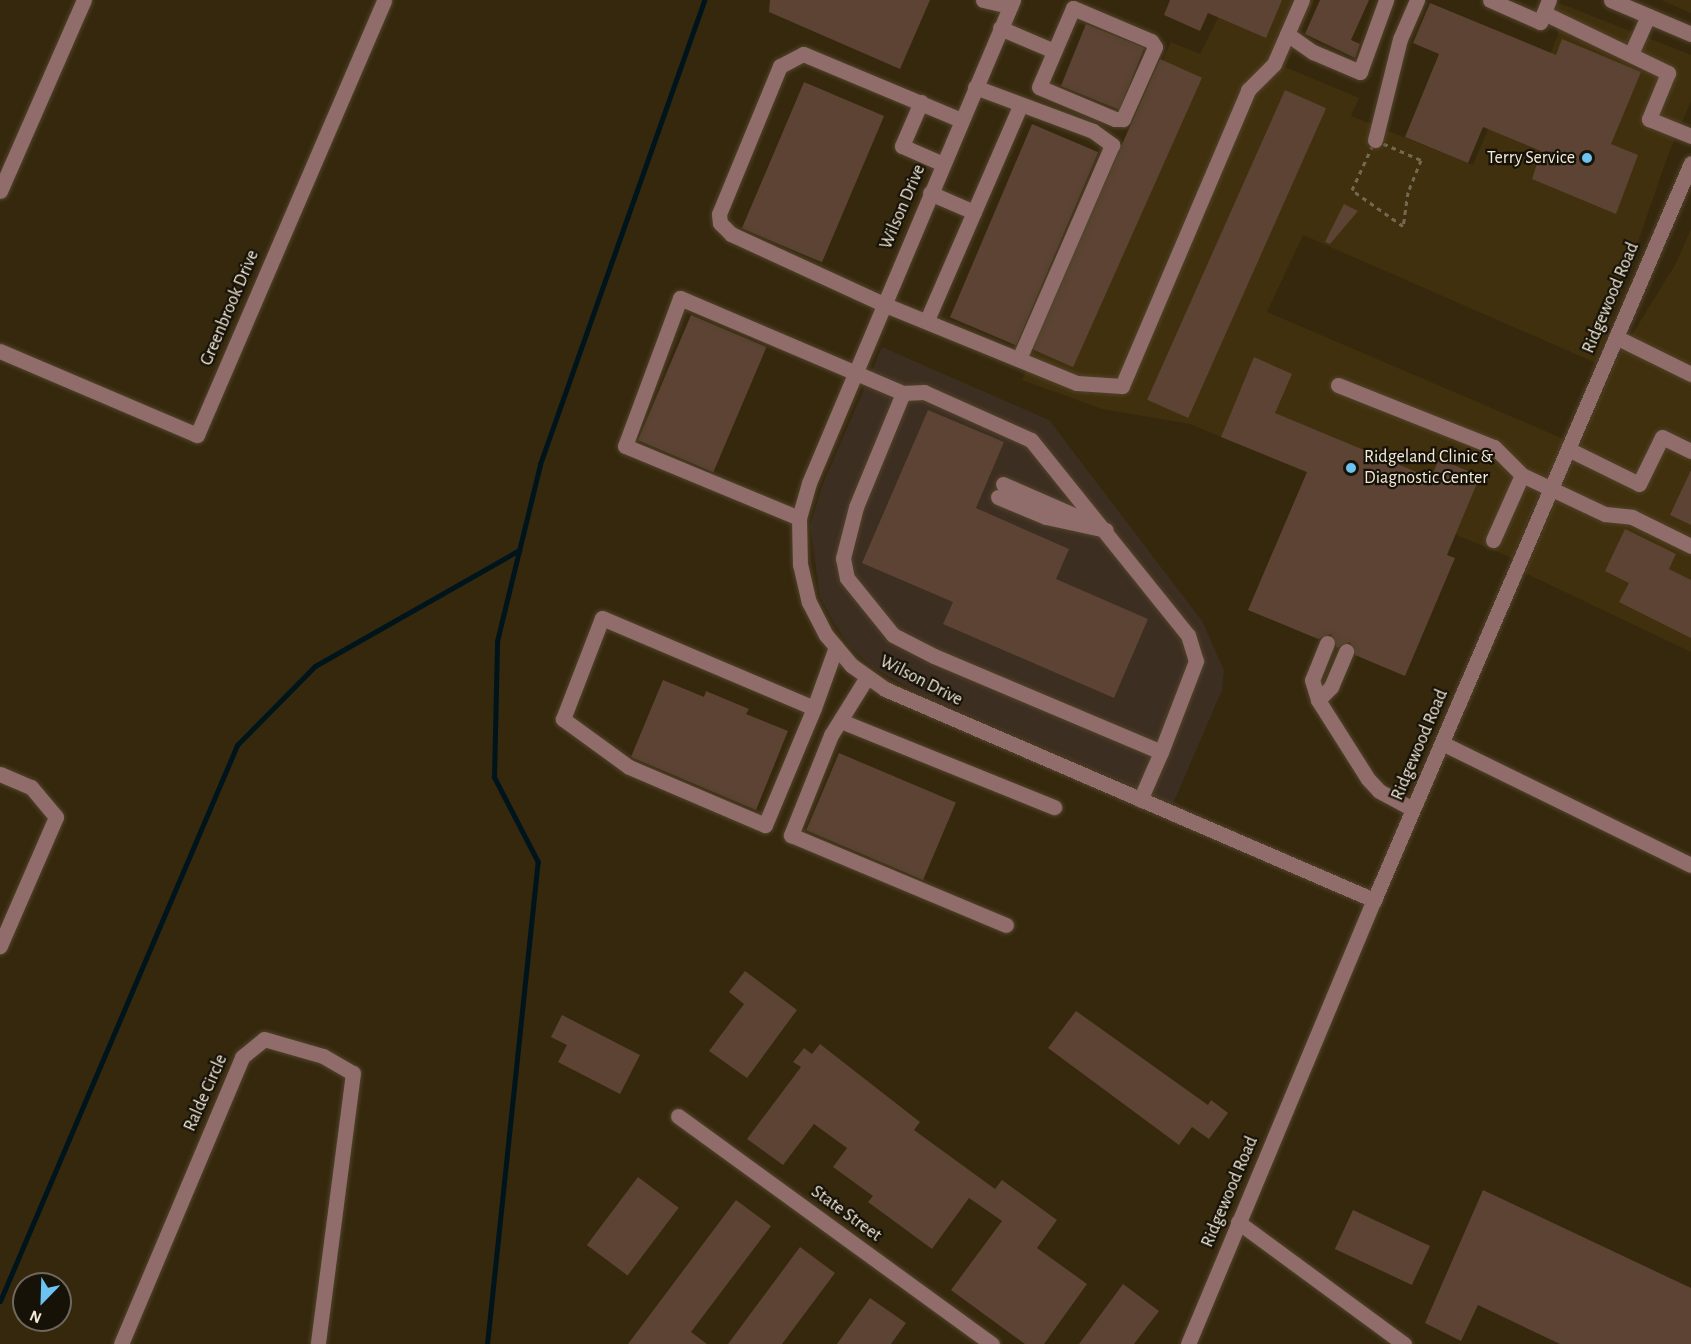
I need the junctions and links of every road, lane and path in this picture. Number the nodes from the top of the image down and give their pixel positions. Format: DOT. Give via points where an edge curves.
graph roads {
  1 [pos="84,0"];
  2 [pos="384,0"];
  3 [pos="983,0"];
  4 [pos="1302,0"];
  5 [pos="1386,0"];
  6 [pos="1417,0"];
  7 [pos="1490,0"];
  8 [pos="1611,0"];
  9 [pos="1003,2"];
  10 [pos="1547,6"];
  11 [pos="1648,16"];
  12 [pos="1000,28"];
  13 [pos="1287,34"];
  14 [pos="1691,34"];
  15 [pos="1054,51"];
  16 [pos="1631,54"];
  17 [pos="975,87"];
  18 [pos="921,102"];
  19 [pos="1020,106"];
  20 [pos="962,120"];
  21 [pos="1691,136"];
  22 [pos="1375,140"];
  23 [pos="6,160"];
  24 [pos="1691,163"];
  25 [pos="943,164"];
  26 [pos="1687,185"];
  27 [pos="0,191"];
  28 [pos="930,193"];
  29 [pos="974,212"];
  30 [pos="883,304"];
  31 [pos="927,320"];
  32 [pos="1616,337"];
  33 [pos="0,351"];
  34 [pos="1019,359"];
  35 [pos="854,372"];
  36 [pos="1691,374"];
  37 [pos="1338,385"];
  38 [pos="903,393"];
  39 [pos="1568,449"];
  40 [pos="1691,451"];
  41 [pos="1522,475"];
  42 [pos="1551,488"];
  43 [pos="1001,491"];
  44 [pos="799,518"];
  45 [pos="1106,530"];
  46 [pos="1493,540"];
  47 [pos="1691,546"];
  48 [pos="836,647"];
  49 [pos="1336,647"];
  50 [pos="867,677"];
  51 [pos="814,708"];
  52 [pos="841,720"];
  53 [pos="1442,743"];
  54 [pos="1161,752"];
  55 [pos="0,774"];
  56 [pos="1140,801"];
  57 [pos="1054,807"];
  58 [pos="1413,809"];
  59 [pos="1691,865"];
  60 [pos="1374,900"];
  61 [pos="1006,925"];
  62 [pos="0,946"];
  63 [pos="678,1116"];
  64 [pos="1238,1222"];
  65 [pos="121,1344"];
  66 [pos="318,1344"];
  67 [pos="992,1344"];
  68 [pos="1188,1344"];
  69 [pos="1404,1344"];
  1 -- 23 [label="street"];
  2 -- 33 [label="street, Greenbrook Drive" via="197,435"];
  3 -- 9 [label="street"];
  4 -- 13 [label="street"];
  5 -- 13 [label="street" via="1360,72 1313,52"];
  6 -- 22 [label="street" via="1400,39"];
  7 -- 10 [label="street" via="1540,22"];
  8 -- 11 [label="street"];
  9 -- 12 [label="street, Wilson Drive"];
  10 -- 16 [label="street"];
  11 -- 14 [label="street"];
  11 -- 16 [label="street"];
  12 -- 15 [label="street"];
  12 -- 17 [label="street, Wilson Drive"];
  13 -- 34 [label="street" via="1274,64 1248,90 1122,386 1077,383"];
  15 -- 15 [label="street" via="1073,8 1151,41 1155,47 1123,119 1039,87"];
  16 -- 21 [label="street" via="1668,73 1649,119"];
  17 -- 19 [label="street"];
  17 -- 20 [label="street, Wilson Drive"];
  18 -- 20 [label="street"];
  18 -- 25 [label="street" via="902,146"];
  18 -- 30 [label="street" via="803,54 780,66 719,214 720,223 732,234"];
  19 -- 29 [label="street"];
  19 -- 34 [label="street" via="1082,127 1112,145"];
  20 -- 25 [label="street, Wilson Drive"];
  22 -- 22 [label="path" via="1352,190 1403,226 1408,192 1421,160"];
  23 -- 27 [label="street"];
  24 -- 26 [label="street, Ridgewood Road"];
  25 -- 28 [label="street, Wilson Drive"];
  26 -- 32 [label="street, Ridgewood Road"];
  28 -- 29 [label="street"];
  28 -- 30 [label="street, Wilson Drive"];
  29 -- 31 [label="street"];
  30 -- 31 [label="street"];
  30 -- 35 [label="street, Wilson Drive"];
  31 -- 34 [label="street"];
  32 -- 36 [label="street"];
  32 -- 39 [label="street, Ridgewood Road"];
  35 -- 38 [label="street"];
  35 -- 44 [label="street, Wilson Drive"];
  35 -- 44 [label="street" via="680,298 666,329 626,446"];
  37 -- 41 [label="street" via="1494,447"];
  38 -- 45 [label="street" via="924,392 1032,440"];
  38 -- 54 [label="street" via="856,507 843,558 847,578 868,609 893,634 934,656"];
  39 -- 40 [label="street" via="1639,484 1662,437"];
  39 -- 42 [label="street, Ridgewood Road"];
  41 -- 42 [label="street"];
  41 -- 46 [label="street"];
  42 -- 47 [label="street" via="1605,514 1632,517"];
  42 -- 53 [label="street, Ridgewood Road"];
  43 -- 45 [label="street"];
  44 -- 48 [label="street, Wilson Drive" via="800,564 809,602"];
  45 -- 54 [label="street" via="1188,635 1196,661"];
  48 -- 50 [label="street, Wilson Drive" via="850,665"];
  48 -- 51 [label="street"];
  49 -- 58 [label="street" via="1312,680 1318,700 1368,779 1379,791"];
  50 -- 52 [label="street"];
  50 -- 56 [label="street, Wilson Drive" via="920,706"];
  51 -- 51 [label="street" via="602,618 563,719 629,767 765,825"];
  52 -- 57 [label="street"];
  52 -- 61 [label="street" via="831,735 791,834"];
  53 -- 58 [label="street, Ridgewood Road"];
  53 -- 59 [label="street"];
  54 -- 56 [label="street"];
  55 -- 62 [label="street" via="32,787 56,817"];
  56 -- 60 [label="street, Wilson Drive"];
  58 -- 60 [label="street, Ridgewood Road"];
  60 -- 64 [label="street, Ridgewood Road"];
  63 -- 67 [label="street, State Street"];
  64 -- 68 [label="street, Ridgewood Road"];
  64 -- 69 [label="street"];
  65 -- 66 [label="street, Ralde Circle" via="242,1057 264,1039 323,1056 353,1074"];
}
